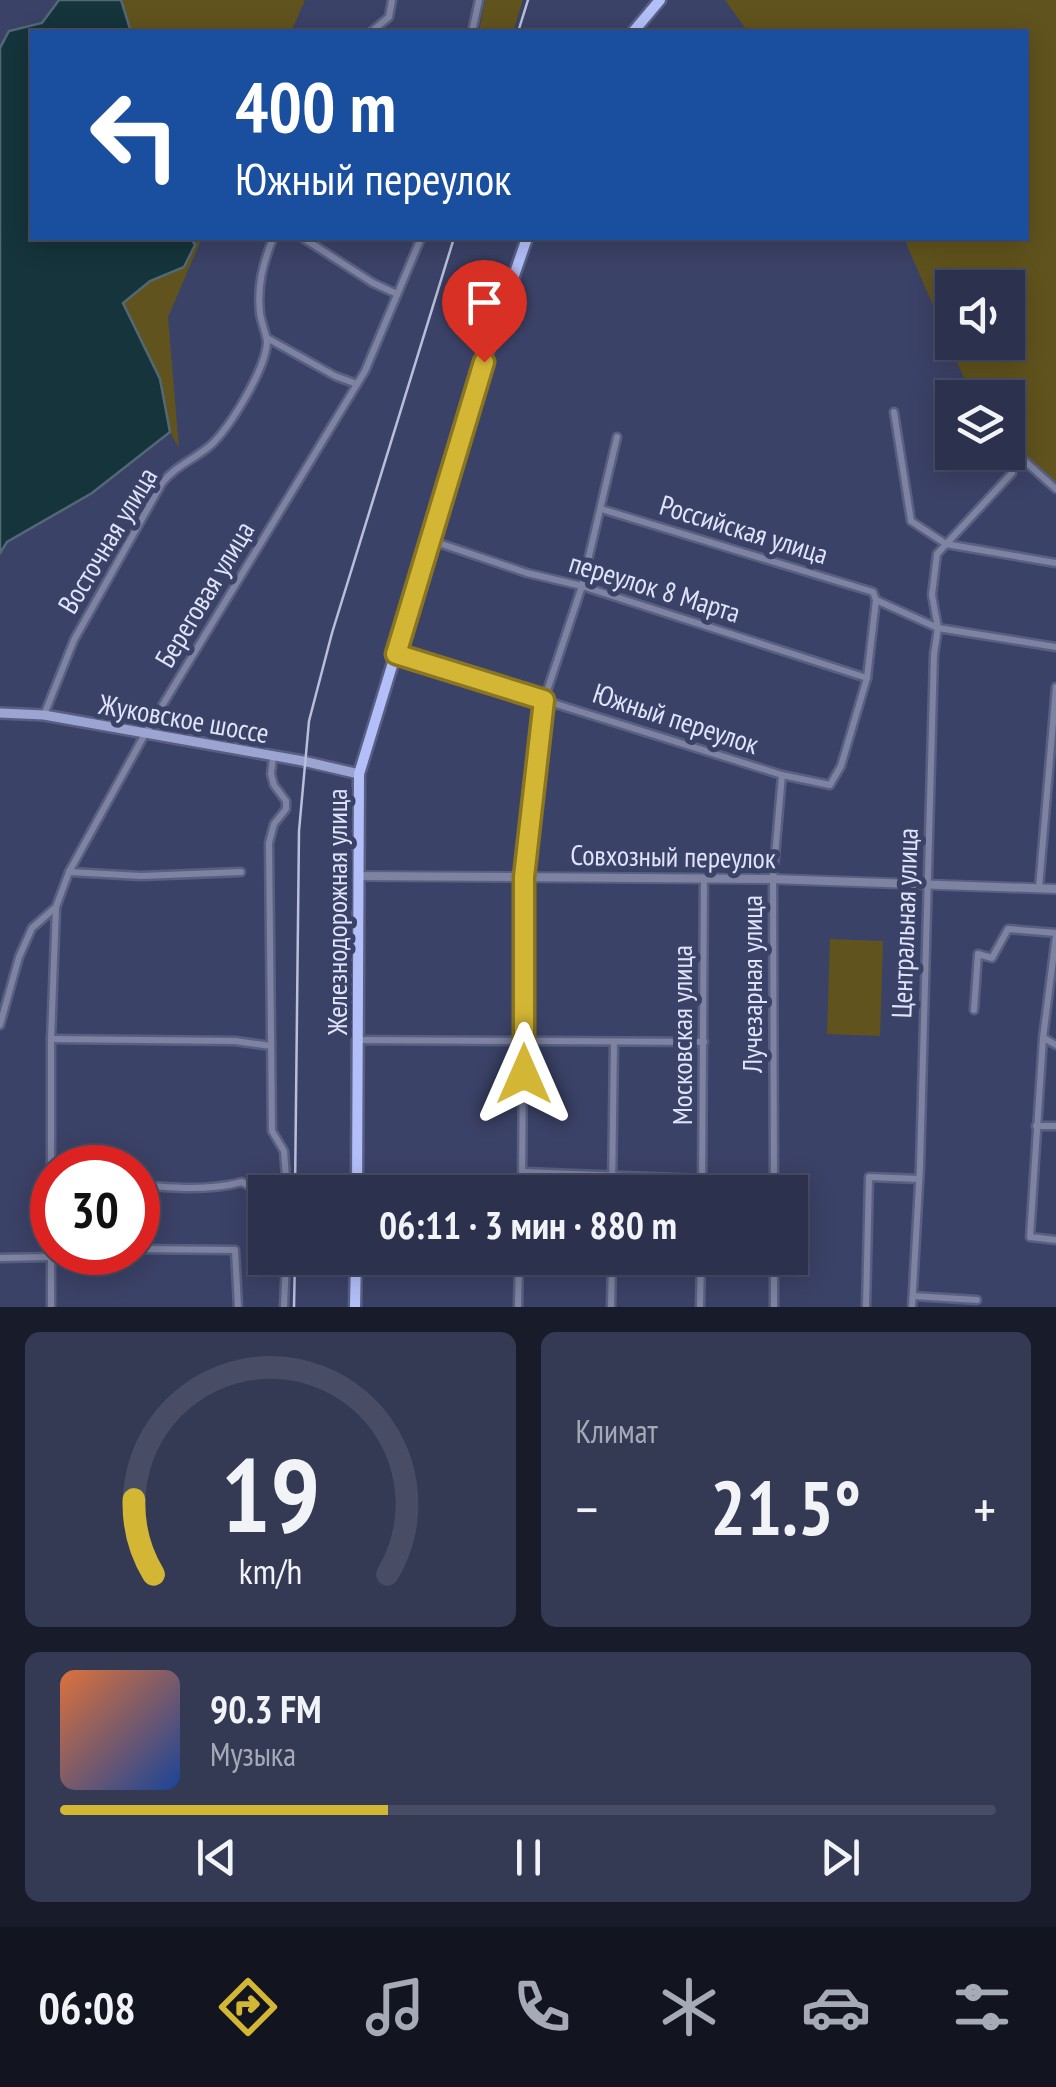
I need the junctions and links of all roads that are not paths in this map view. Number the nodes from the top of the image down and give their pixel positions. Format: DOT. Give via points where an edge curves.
graph roads {
  1 [pos="392,0"];
  2 [pos="479,0"];
  3 [pos="660,0"];
  4 [pos="374,30"];
  5 [pos="472,30"];
  6 [pos="635,30"];
  7 [pos="272,240"];
  8 [pos="306,240"];
  9 [pos="420,240"];
  10 [pos="526,240"];
  11 [pos="397,294"];
  12 [pos="266,337"];
  13 [pos="357,384"];
  14 [pos="894,412"];
  15 [pos="616,437"];
  16 [pos="1025,461"];
  17 [pos="1012,470"];
  18 [pos="1056,489"];
  19 [pos="601,509"];
  20 [pos="430,540"];
  21 [pos="946,544"];
  22 [pos="1056,564"];
  23 [pos="582,586"];
  24 [pos="875,596"];
  25 [pos="938,628"];
  26 [pos="1056,647"];
  27 [pos="396,654"];
  28 [pos="867,678"];
  29 [pos="1056,688"];
  30 [pos="544,700"];
  31 [pos="0,712"];
  32 [pos="44,715"];
  33 [pos="145,734"];
  34 [pos="273,757"];
  35 [pos="359,774"];
  36 [pos="782,775"];
  37 [pos="69,872"];
  38 [pos="241,872"];
  39 [pos="358,876"];
  40 [pos="524,877"];
  41 [pos="704,878"];
  42 [pos="774,879"];
  43 [pos="928,884"];
  44 [pos="1038,888"];
  45 [pos="1056,890"];
  46 [pos="56,907"];
  47 [pos="1056,934"];
  48 [pos="1054,963"];
  49 [pos="974,1010"];
  50 [pos="0,1025"];
  51 [pos="1043,1038"];
  52 [pos="51,1039"];
  53 [pos="358,1040"];
  54 [pos="524,1041"];
  55 [pos="704,1042"];
  56 [pos="614,1043"];
  57 [pos="271,1046"];
  58 [pos="1056,1046"];
  59 [pos="1036,1126"];
  60 [pos="1056,1126"];
  61 [pos="52,1145"];
  62 [pos="523,1172"];
  63 [pos="286,1175"];
  64 [pos="356,1175"];
  65 [pos="523,1175"];
  66 [pos="612,1175"];
  67 [pos="702,1175"];
  68 [pos="774,1175"];
  69 [pos="919,1180"];
  70 [pos="248,1185"];
  71 [pos="160,1187"];
  72 [pos="1056,1240"];
  73 [pos="160,1249"];
  74 [pos="30,1257"];
  75 [pos="0,1258"];
  76 [pos="50,1275"];
  77 [pos="285,1275"];
  78 [pos="356,1275"];
  79 [pos="519,1275"];
  80 [pos="612,1275"];
  81 [pos="701,1275"];
  82 [pos="774,1275"];
  83 [pos="913,1296"];
  84 [pos="977,1300"];
  85 [pos="51,1307"];
  86 [pos="238,1307"];
  87 [pos="284,1307"];
  88 [pos="355,1307"];
  89 [pos="518,1307"];
  90 [pos="611,1307"];
  91 [pos="700,1307"];
  92 [pos="774,1307"];
  93 [pos="866,1307"];
  94 [pos="912,1307"];
  1 -- 4 [label="street" via="389,18"];
  2 -- 5 [label="street"];
  3 -- 6 [label="main road"];
  7 -- 12 [label="street, Восточная улица" via="259,280"];
  8 -- 11 [label="street"];
  9 -- 11 [label="street, Береговая улица"];
  10 -- 20 [label="main road, Железнодорожная улица"];
  11 -- 13 [label="street, Береговая улица"];
  12 -- 13 [label="street"];
  12 -- 32 [label="street, Восточная улица" via="253,380 218,437 162,482 74,640"];
  13 -- 33 [label="street, Береговая улица"];
  14 -- 21 [label="street" via="911,521"];
  15 -- 19 [label="street"];
  16 -- 18 [label="street"];
  17 -- 21 [label="street"];
  19 -- 23 [label="street"];
  19 -- 24 [label="street, Российская улица"];
  20 -- 23 [label="street, переулок 8 Марта"];
  20 -- 27 [label="main road, Железнодорожная улица"];
  21 -- 22 [label="street"];
  21 -- 25 [label="street, Центральная улица" via="938,554 932,594"];
  23 -- 28 [label="street, переулок 8 Марта"];
  23 -- 30 [label="street"];
  24 -- 25 [label="street, Российская улица"];
  24 -- 28 [label="street"];
  25 -- 26 [label="street, Российская улица"];
  25 -- 43 [label="street, Центральная улица"];
  27 -- 30 [label="street, Южный переулок"];
  27 -- 35 [label="main road, Железнодорожная улица"];
  28 -- 36 [label="street, Южный переулок" via="830,785"];
  29 -- 44 [label="street"];
  30 -- 36 [label="street, Южный переулок"];
  30 -- 40 [label="street"];
  31 -- 32 [label="main road, Жуковское шоссе"];
  32 -- 33 [label="main road, Жуковское шоссе"];
  33 -- 34 [label="main road, Жуковское шоссе"];
  33 -- 37 [label="street, Береговая улица"];
  34 -- 35 [label="main road, Жуковское шоссе"];
  34 -- 57 [label="street" via="274,785 286,809 269,843"];
  35 -- 39 [label="main road, Железнодорожная улица"];
  36 -- 42 [label="street, Лучезарная улица"];
  37 -- 38 [label="street"];
  37 -- 46 [label="street, Береговая улица"];
  39 -- 40 [label="street, Совхозный переулок"];
  39 -- 53 [label="main road, Железнодорожная улица"];
  40 -- 41 [label="street, Совхозный переулок"];
  40 -- 54 [label="street"];
  41 -- 42 [label="street, Совхозный переулок"];
  41 -- 55 [label="street, Московская улица"];
  42 -- 43 [label="street, Совхозный переулок"];
  42 -- 68 [label="street, Лучезарная улица"];
  43 -- 44 [label="street, Совхозный переулок"];
  43 -- 69 [label="street, Центральная улица"];
  44 -- 45 [label="street, Совхозный переулок"];
  46 -- 50 [label="street, Береговая улица" via="32,928"];
  46 -- 52 [label="street"];
  47 -- 48 [label="street"];
  47 -- 49 [label="street" via="1008,928 992,958 978,954"];
  48 -- 51 [label="street"];
  51 -- 58 [label="street"];
  51 -- 59 [label="street"];
  52 -- 57 [label="street"];
  52 -- 61 [label="street"];
  53 -- 54 [label="street"];
  53 -- 64 [label="main road, Железнодорожная улица"];
  54 -- 56 [label="street"];
  54 -- 62 [label="street"];
  55 -- 56 [label="street"];
  55 -- 67 [label="street, Московская улица"];
  56 -- 66 [label="street"];
  57 -- 63 [label="street" via="272,1131 284,1151"];
  59 -- 60 [label="street"];
  59 -- 72 [label="street" via="1030,1237"];
  62 -- 65 [label="street"];
  62 -- 66 [label="street"];
  69 -- 83 [label="street, Центральная улица"];
  69 -- 93 [label="street" via="869,1177"];
  70 -- 71 [label="street"];
  73 -- 86 [label="street" via="235,1250"];
  74 -- 75 [label="street"];
  76 -- 85 [label="street"];
  77 -- 87 [label="street"];
  78 -- 88 [label="main road"];
  79 -- 89 [label="street"];
  80 -- 90 [label="street"];
  81 -- 91 [label="street"];
  82 -- 92 [label="street"];
  83 -- 84 [label="street"];
  83 -- 94 [label="street, Центральная улица"];
}
